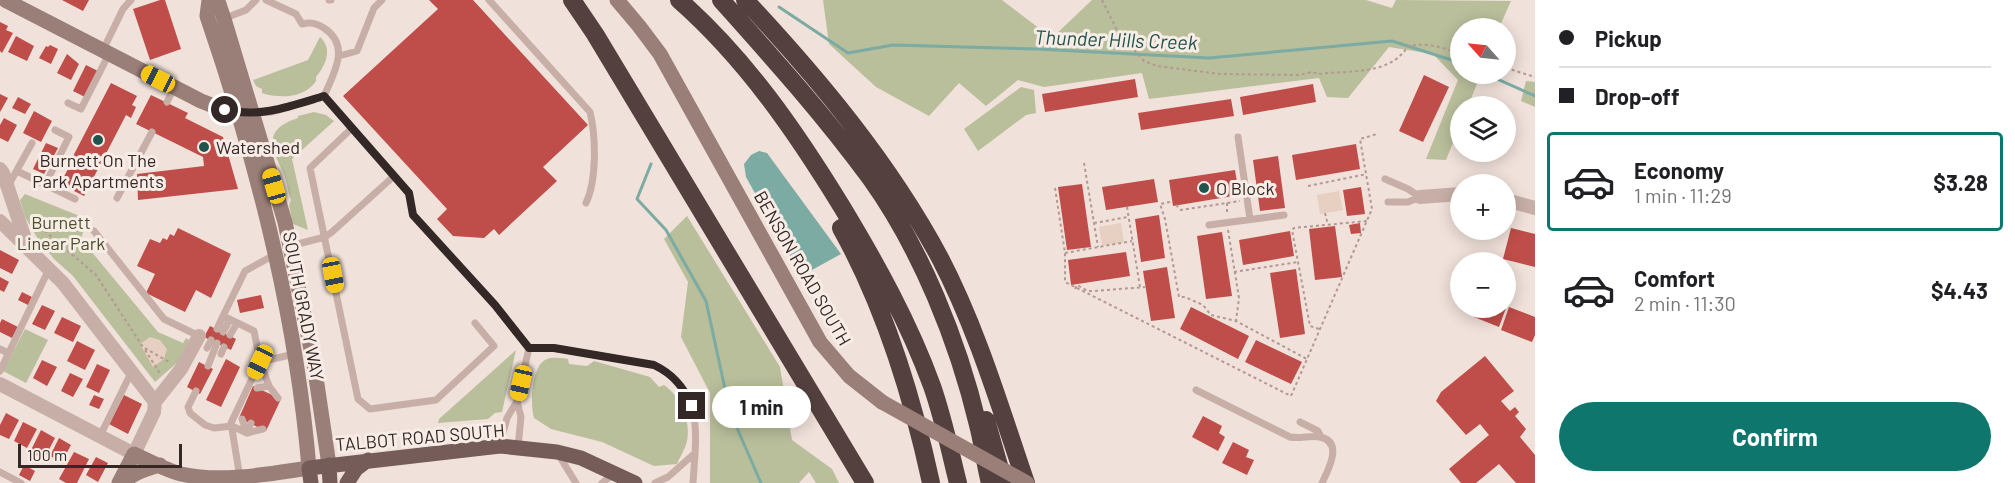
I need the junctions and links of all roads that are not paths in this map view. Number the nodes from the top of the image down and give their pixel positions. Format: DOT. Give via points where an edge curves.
graph roads {
  1 [pos="5,0"];
  2 [pos="130,0"];
  3 [pos="209,0"];
  4 [pos="214,0"];
  5 [pos="256,0"];
  6 [pos="266,0"];
  7 [pos="382,0"];
  8 [pos="489,0"];
  9 [pos="572,0"];
  10 [pos="617,0"];
  11 [pos="679,0"];
  12 [pos="721,0"];
  13 [pos="745,0"];
  14 [pos="221,20"];
  15 [pos="106,52"];
  16 [pos="339,56"];
  17 [pos="174,88"];
  18 [pos="324,96"];
  19 [pos="770,98"];
  20 [pos="166,102"];
  21 [pos="68,103"];
  22 [pos="245,113"];
  23 [pos="352,128"];
  24 [pos="55,130"];
  25 [pos="152,132"];
  26 [pos="1238,137"];
  27 [pos="32,143"];
  28 [pos="0,169"];
  29 [pos="17,171"];
  30 [pos="394,176"];
  31 [pos="1385,179"];
  32 [pos="45,185"];
  33 [pos="8,186"];
  34 [pos="1450,195"];
  35 [pos="1420,197"];
  36 [pos="117,198"];
  37 [pos="75,199"];
  38 [pos="0,202"];
  39 [pos="1388,202"];
  40 [pos="586,203"];
  41 [pos="1516,203"];
  42 [pos="1535,208"];
  43 [pos="1284,215"];
  44 [pos="1250,219"];
  45 [pos="0,221"];
  46 [pos="1209,225"];
  47 [pos="94,231"];
  48 [pos="325,237"];
  49 [pos="290,246"];
  50 [pos="28,247"];
  51 [pos="276,254"];
  52 [pos="49,269"];
  53 [pos="230,319"];
  54 [pos="475,323"];
  55 [pos="213,345"];
  56 [pos="529,348"];
  57 [pos="0,349"];
  58 [pos="8,353"];
  59 [pos="294,354"];
  60 [pos="260,362"];
  61 [pos="208,366"];
  62 [pos="0,370"];
  63 [pos="132,371"];
  64 [pos="964,375"];
  65 [pos="0,384"];
  66 [pos="257,388"];
  67 [pos="268,389"];
  68 [pos="1197,390"];
  69 [pos="196,391"];
  70 [pos="278,398"];
  71 [pos="517,401"];
  72 [pos="155,402"];
  73 [pos="242,419"];
  74 [pos="1300,422"];
  75 [pos="251,423"];
  76 [pos="232,426"];
  77 [pos="263,429"];
  78 [pos="247,433"];
  79 [pos="100,436"];
  80 [pos="1321,437"];
  81 [pos="500,446"];
  82 [pos="518,447"];
  83 [pos="557,452"];
  84 [pos="695,453"];
  85 [pos="134,454"];
  86 [pos="368,460"];
  87 [pos="160,465"];
  88 [pos="329,465"];
  89 [pos="0,472"];
  90 [pos="616,472"];
  91 [pos="310,475"];
  92 [pos="194,480"];
  93 [pos="230,480"];
  94 [pos="21,483"];
  95 [pos="121,483"];
  96 [pos="330,483"];
  97 [pos="347,483"];
  98 [pos="576,483"];
  99 [pos="602,483"];
  100 [pos="635,483"];
  101 [pos="655,483"];
  102 [pos="693,483"];
  103 [pos="865,483"];
  104 [pos="931,483"];
  105 [pos="958,483"];
  106 [pos="990,483"];
  107 [pos="1005,483"];
  108 [pos="1026,483"];
  109 [pos="1322,483"];
  1 -- 15 [label="street"];
  2 -- 15 [label="lane"];
  3 -- 22 [label="street, SOUTH GRADY WAY" via="207,16"];
  4 -- 14 [label="street, SOUTH GRADY WAY" via="219,4"];
  5 -- 14 [label="lane" via="246,10"];
  6 -- 16 [label="lane" via="296,14 302,24 319,24 332,33"];
  7 -- 16 [label="lane" via="374,8 357,51"];
  8 -- 40 [label="lane" via="590,112 594,127 592,190"];
  9 -- 103 [label="highway"];
  10 -- 108 [label="street, BENSON ROAD SOUTH, bridge" via="660,54 820,342 849,376 882,402"];
  11 -- 19 [label="highway"];
  12 -- 64 [label="highway" via="786,72 872,180 929,284"];
  13 -- 108 [label="highway" via="841,109 939,257 984,357"];
  14 -- 22 [label="street, SOUTH GRADY WAY"];
  15 -- 17 [label="street"];
  15 -- 21 [label="lane" via="81,109"];
  16 -- 18 [label="lane"];
  17 -- 20 [label="lane"];
  17 -- 22 [label="street" via="212,107"];
  18 -- 22 [label="lane" via="272,112"];
  18 -- 23 [label="lane"];
  19 -- 104 [label="highway" via="794,151 870,284 908,393"];
  19 -- 105 [label="highway" via="863,242 908,327 933,388"];
  22 -- 49 [label="street, SOUTH GRADY WAY" via="267,160"];
  22 -- 51 [label="street, SOUTH GRADY WAY"];
  23 -- 30 [label="lane"];
  23 -- 48 [label="lane" via="310,168"];
  24 -- 32 [label="lane" via="69,137"];
  25 -- 36 [label="lane"];
  26 -- 44 [label="lane"];
  27 -- 29 [label="lane"];
  28 -- 33 [label="street"];
  29 -- 32 [label="lane"];
  29 -- 33 [label="lane"];
  30 -- 48 [label="lane"];
  30 -- 56 [label="lane" via="409,193 413,215"];
  31 -- 35 [label="lane"];
  32 -- 37 [label="lane"];
  33 -- 38 [label="street"];
  33 -- 50 [label="street"];
  34 -- 35 [label="street"];
  35 -- 39 [label="lane" via="1408,202"];
  41 -- 42 [label="street"];
  43 -- 44 [label="lane"];
  44 -- 46 [label="lane"];
  45 -- 50 [label="street"];
  47 -- 55 [label="lane" via="164,319"];
  48 -- 49 [label="lane"];
  48 -- 54 [label="lane" via="358,399 370,409 436,400 494,346"];
  49 -- 88 [label="street, SOUTH GRADY WAY"];
  50 -- 52 [label="street"];
  51 -- 53 [label="lane" via="245,271"];
  51 -- 59 [label="street, SOUTH GRADY WAY"];
  52 -- 58 [label="lane"];
  52 -- 63 [label="street"];
  53 -- 53 [label="lane" via="223,332"];
  53 -- 60 [label="lane" via="254,331"];
  55 -- 61 [label="lane"];
  55 -- 72 [label="street" via="181,369"];
  56 -- 71 [label="lane"];
  56 -- 84 [label="lane" via="554,348 654,365 668,373 685,390 692,406"];
  57 -- 58 [label="lane"];
  58 -- 62 [label="lane"];
  59 -- 60 [label="lane"];
  59 -- 91 [label="street, SOUTH GRADY WAY"];
  60 -- 67 [label="lane"];
  60 -- 76 [label="lane"];
  63 -- 72 [label="street"];
  63 -- 79 [label="lane"];
  64 -- 106 [label="highway"];
  64 -- 107 [label="highway" via="985,415"];
  65 -- 79 [label="street"];
  66 -- 67 [label="lane"];
  67 -- 70 [label="lane"];
  68 -- 80 [label="lane" via="1290,437"];
  69 -- 76 [label="lane" via="188,407 190,413 214,428"];
  71 -- 81 [label="lane" via="507,418"];
  71 -- 82 [label="lane" via="521,417"];
  72 -- 85 [label="street"];
  73 -- 78 [label="lane"];
  74 -- 80 [label="lane" via="1318,431"];
  75 -- 78 [label="lane"];
  76 -- 78 [label="lane"];
  76 -- 93 [label="lane"];
  77 -- 78 [label="lane"];
  79 -- 85 [label="street"];
  80 -- 109 [label="lane" via="1328,441 1333,457"];
  81 -- 82 [label="main road, TALBOT ROAD SOUTH"];
  81 -- 86 [label="main road, TALBOT ROAD SOUTH"];
  82 -- 83 [label="main road, TALBOT ROAD SOUTH"];
  83 -- 90 [label="main road, TALBOT ROAD SOUTH"];
  83 -- 98 [label="lane"];
  84 -- 101 [label="lane" via="679,469"];
  84 -- 102 [label="lane"];
  85 -- 87 [label="street"];
  85 -- 95 [label="street"];
  86 -- 88 [label="main road, TALBOT ROAD SOUTH"];
  86 -- 97 [label="main road"];
  87 -- 92 [label="street"];
  87 -- 95 [label="street" via="131,475"];
  88 -- 91 [label="main road, TALBOT ROAD SOUTH"];
  88 -- 96 [label="main road, SOUTH GRADY WAY"];
  89 -- 94 [label="lane"];
  90 -- 99 [label="lane"];
  90 -- 100 [label="main road, TALBOT ROAD SOUTH"];
  91 -- 93 [label="street"];
  92 -- 93 [label="street"];
}
